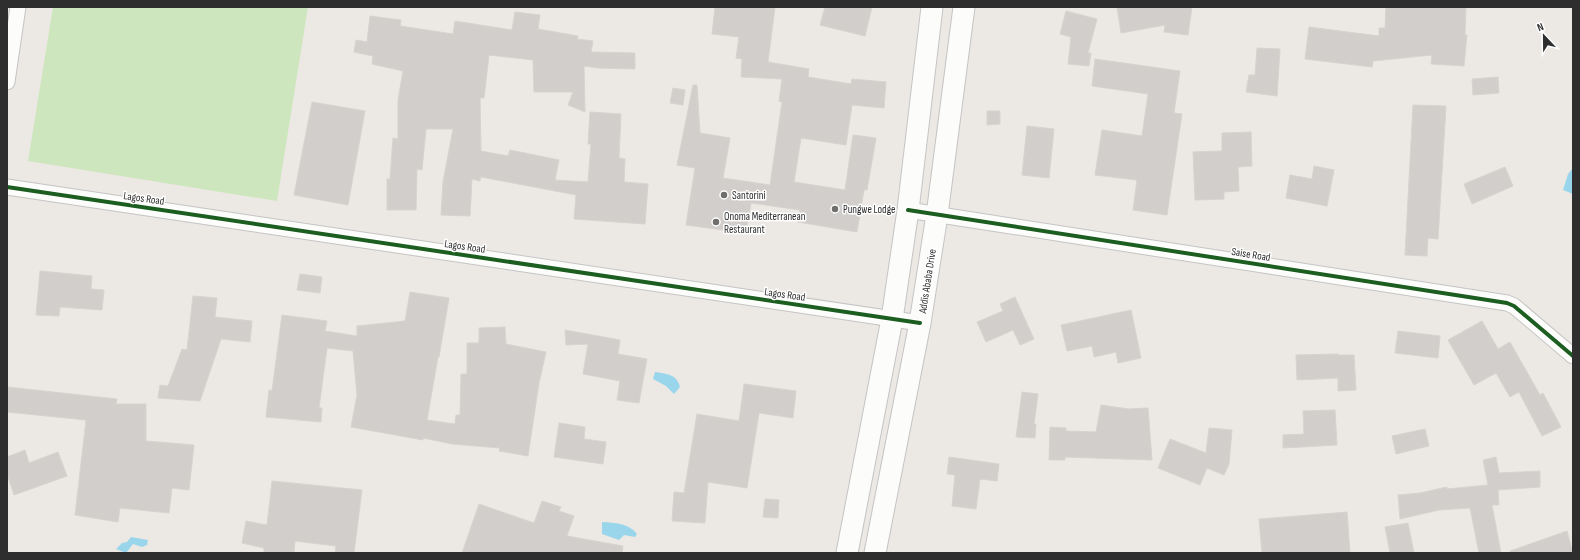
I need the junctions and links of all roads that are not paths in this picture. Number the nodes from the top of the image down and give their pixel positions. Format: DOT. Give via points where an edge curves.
graph roads {
  1 [pos="18,7"];
  2 [pos="932,7"];
  3 [pos="964,7"];
  4 [pos="7,82"];
  5 [pos="7,187"];
  6 [pos="908,210"];
  7 [pos="937,215"];
  8 [pos="892,319"];
  9 [pos="920,323"];
  10 [pos="1573,356"];
  11 [pos="847,553"];
  12 [pos="875,553"];
  1 -- 4 [label="street"];
  2 -- 6 [label="main road"];
  3 -- 7 [label="main road, Addis Ababa Drive"];
  5 -- 8 [label="street, Lagos Road"];
  6 -- 7 [label="street, Saise Road"];
  6 -- 8 [label="main road"];
  7 -- 9 [label="main road, Addis Ababa Drive"];
  7 -- 10 [label="street, Saise Road" via="1507,303 1514,306"];
  8 -- 9 [label="street, Lagos Road"];
  8 -- 11 [label="main road"];
  9 -- 12 [label="main road, Addis Ababa Drive"];
}
